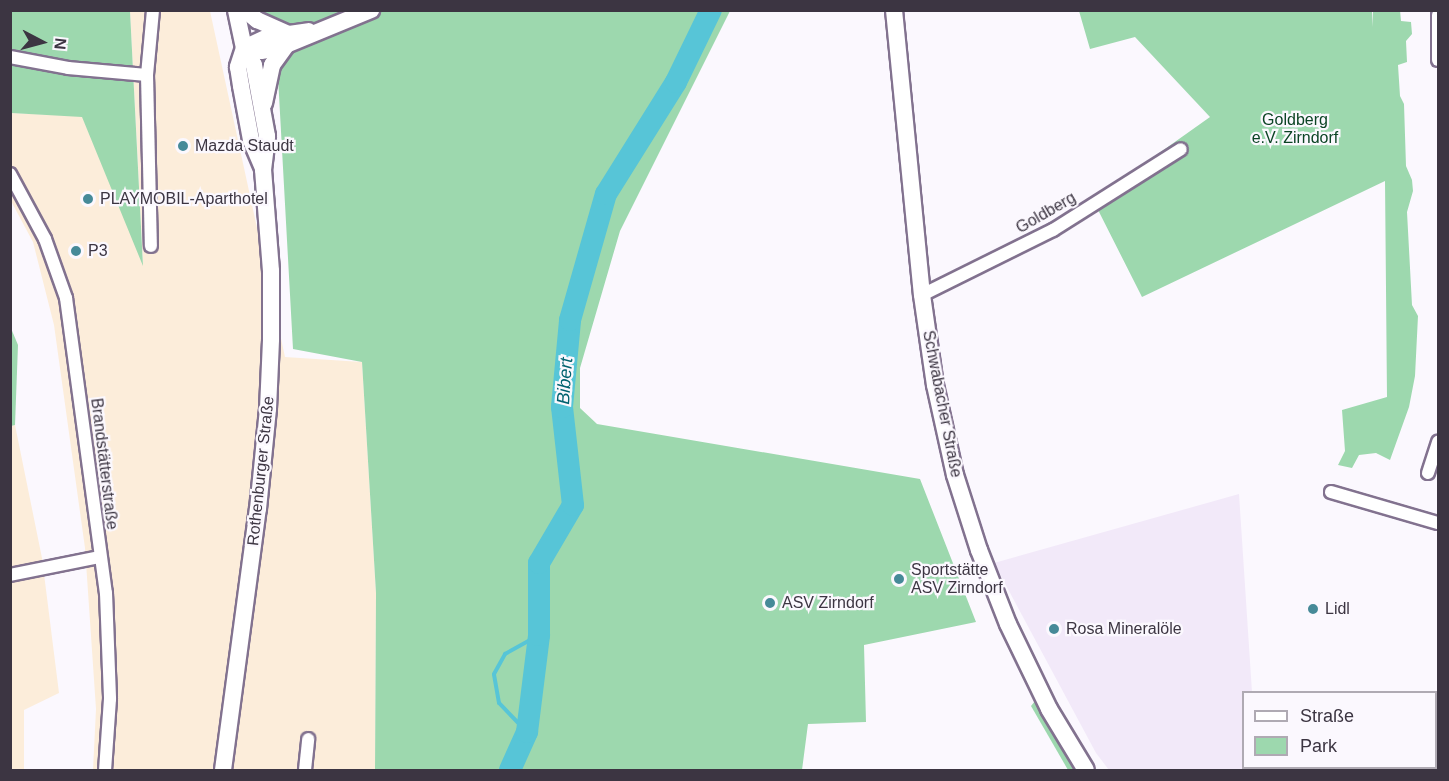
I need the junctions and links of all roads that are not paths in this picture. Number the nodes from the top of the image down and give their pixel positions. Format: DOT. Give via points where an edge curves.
graph roads {
  1 [pos="153,10"];
  2 [pos="236,10"];
  3 [pos="245,10"];
  4 [pos="371,10"];
  5 [pos="894,10"];
  6 [pos="1438,15"];
  7 [pos="286,39"];
  8 [pos="244,48"];
  9 [pos="10,57"];
  10 [pos="1438,60"];
  11 [pos="147,75"];
  12 [pos="262,106"];
  13 [pos="1181,150"];
  14 [pos="263,170"];
  15 [pos="10,174"];
  16 [pos="151,246"];
  17 [pos="922,295"];
  18 [pos="1438,442"];
  19 [pos="1428,473"];
  20 [pos="1331,492"];
  21 [pos="1438,523"];
  22 [pos="99,557"];
  23 [pos="10,575"];
  24 [pos="308,739"];
  25 [pos="105,771"];
  26 [pos="223,771"];
  27 [pos="305,771"];
  28 [pos="1086,771"];
  1 -- 11 [label="street"];
  2 -- 8 [label="street, Rothenburger Straße"];
  3 -- 7 [label="street"];
  4 -- 7 [label="street" via="322,30"];
  5 -- 17 [label="street, Schwabacher Straße"];
  6 -- 10 [label="street"];
  7 -- 8 [label="street" via="257,40"];
  7 -- 12 [label="street" via="272,65"];
  8 -- 12 [label="street, Rothenburger Straße" via="254,65"];
  8 -- 14 [label="street, Rothenburger Straße" via="238,67 251,140"];
  9 -- 11 [label="street" via="68,68"];
  11 -- 16 [label="street"];
  12 -- 14 [label="street, Rothenburger Straße" via="267,136"];
  13 -- 17 [label="street, Goldberg" via="1053,230"];
  14 -- 26 [label="street, Rothenburger Straße" via="271,271 268,409"];
  15 -- 22 [label="street, Brandstätterstraße" via="45,239 66,298"];
  17 -- 28 [label="street, Schwabacher Straße" via="944,428 979,550 1027,666"];
  18 -- 19 [label="street"];
  20 -- 21 [label="street"];
  22 -- 23 [label="street"];
  22 -- 25 [label="street, Brandstätterstraße" via="106,593 110,699"];
  24 -- 27 [label="street"];
}
